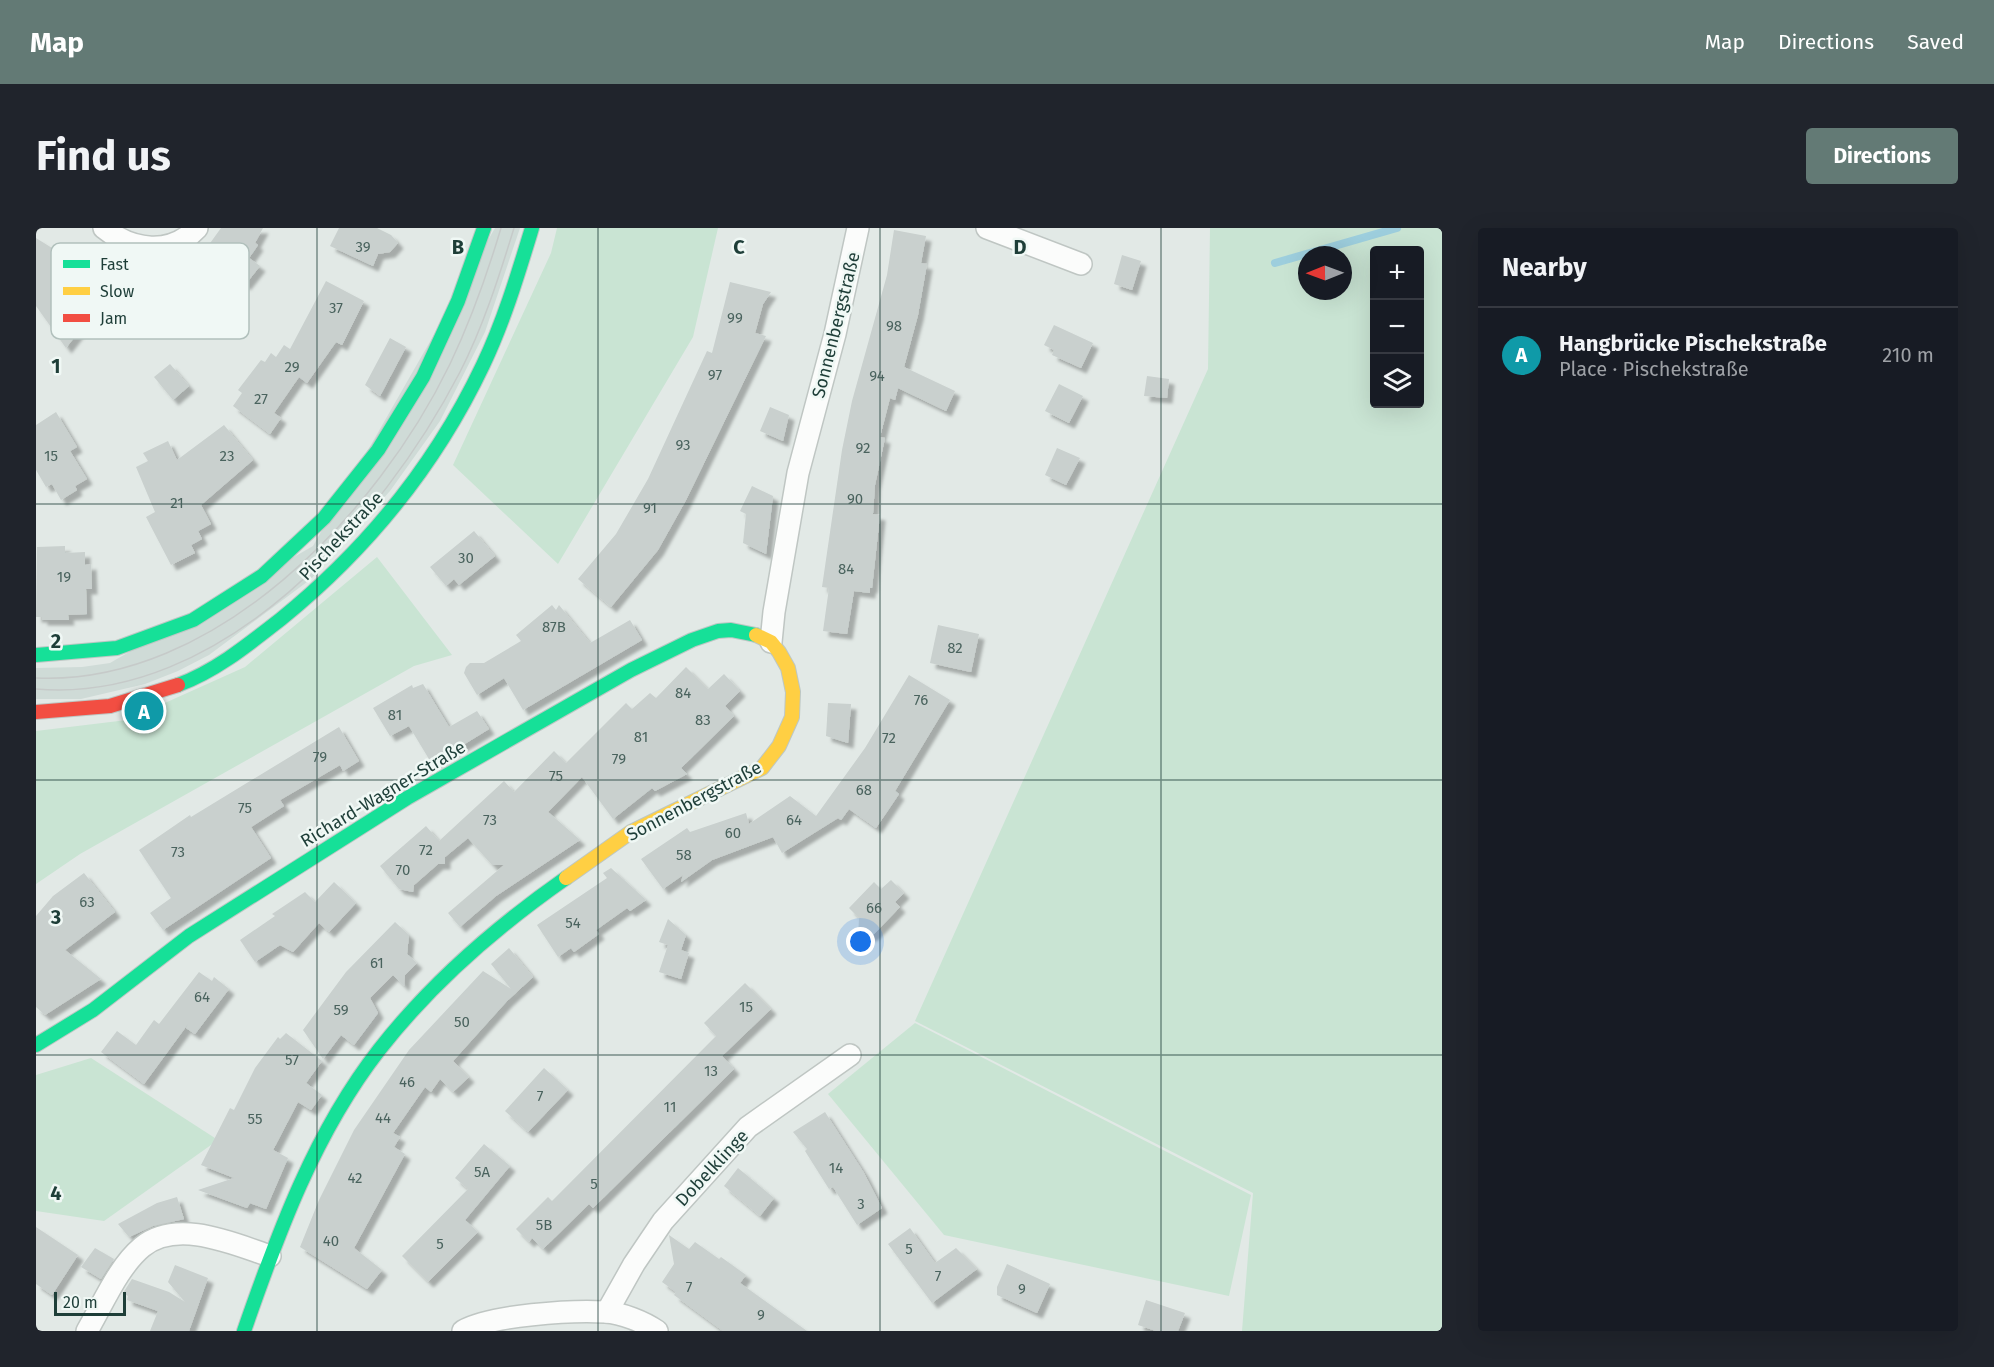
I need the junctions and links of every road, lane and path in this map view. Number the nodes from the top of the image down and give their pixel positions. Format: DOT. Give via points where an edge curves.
graph roads {
  1 [pos="104,228"];
  2 [pos="197,228"];
  3 [pos="484,228"];
  4 [pos="532,228"];
  5 [pos="858,228"];
  6 [pos="987,228"];
  7 [pos="127,243"];
  8 [pos="178,243"];
  9 [pos="1081,264"];
  10 [pos="771,642"];
  11 [pos="36,655"];
  12 [pos="36,712"];
  13 [pos="36,1045"];
  14 [pos="850,1055"];
  15 [pos="270,1256"];
  16 [pos="607,1312"];
  17 [pos="87,1331"];
  18 [pos="244,1331"];
  19 [pos="463,1331"];
  20 [pos="657,1331"];
  1 -- 7 [label="street"];
  2 -- 8 [label="street"];
  3 -- 11 [label="street, Pischekstraße" via="453,319 412,399 366,469 295,546 235,594 182,626 132,645 79,655"];
  4 -- 12 [label="street, Pischekstraße" via="484,364 466,397 404,494 334,574 244,647 183,683 119,704"];
  5 -- 10 [label="street, Sonnenbergstraße" via="798,473"];
  6 -- 9 [label="street"];
  10 -- 13 [label="street, Richard-Wagner-Straße" via="752,634 718,631 631,670 407,798 189,936 93,1010"];
  10 -- 15 [label="street, Sonnenbergstraße" via="788,668 793,705 788,729 771,759 751,775 632,832 508,919 444,976 379,1050 339,1110 298,1187"];
  14 -- 16 [label="street, Dobelklinge" via="748,1127 663,1221"];
  15 -- 17 [label="street" via="198,1235 156,1239 132,1259"];
  15 -- 18 [label="street, Sonnenbergstraße"];
  16 -- 19 [label="street" via="535,1315"];
  16 -- 20 [label="street" via="648,1324"];
}
